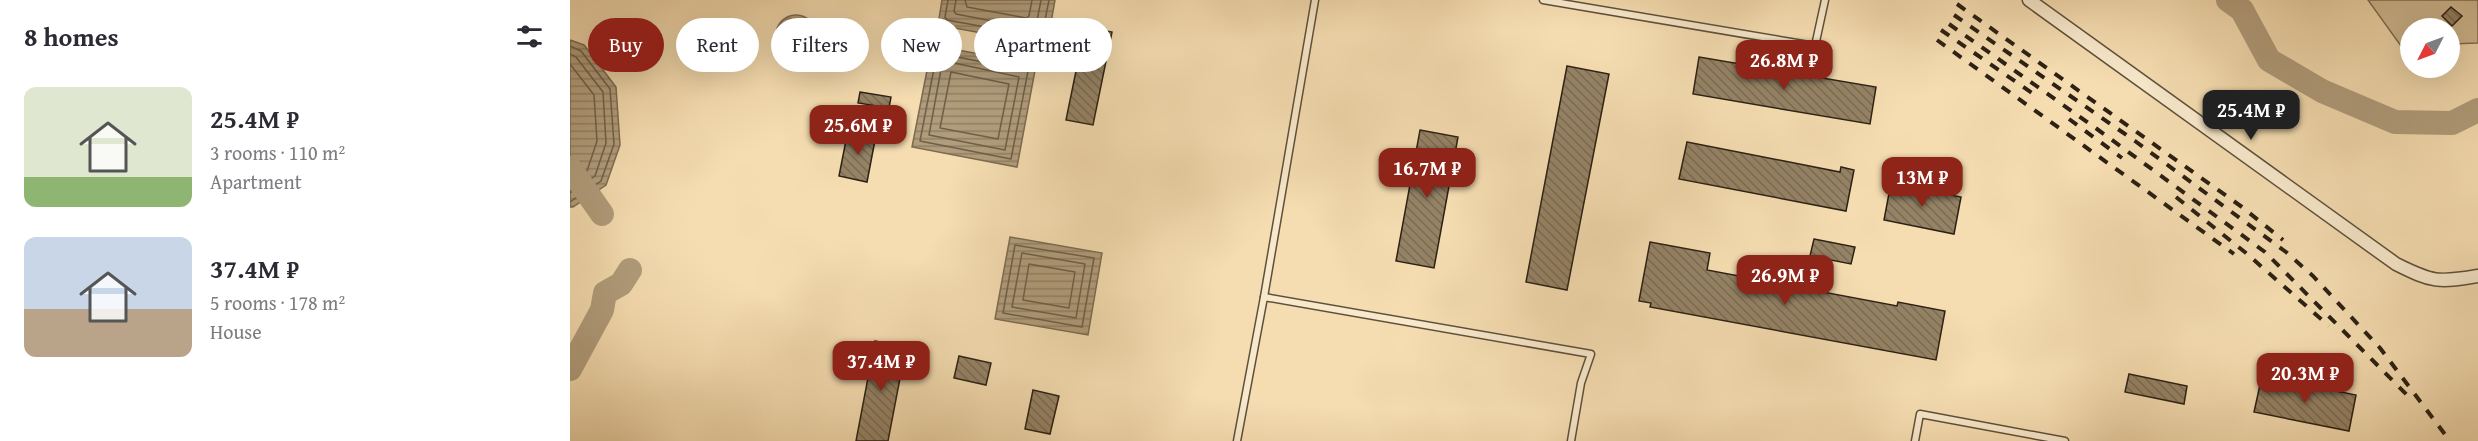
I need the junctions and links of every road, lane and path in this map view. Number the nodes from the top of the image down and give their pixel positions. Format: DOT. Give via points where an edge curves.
graph roads {
  1 [pos="1316,0"];
  2 [pos="1543,0"];
  3 [pos="1825,0"];
  4 [pos="2028,0"];
  5 [pos="2478,276"];
  6 [pos="1264,297"];
  7 [pos="1237,441"];
  8 [pos="1571,441"];
  9 [pos="1916,441"];
  10 [pos="2065,441"];
  1 -- 6 [label="lane"];
  2 -- 3 [label="lane" via="1815,46"];
  4 -- 5 [label="street" via="2396,264 2429,280"];
  6 -- 7 [label="lane"];
  6 -- 8 [label="lane" via="1591,354 1581,383"];
  9 -- 10 [label="lane" via="1920,414"];
}
